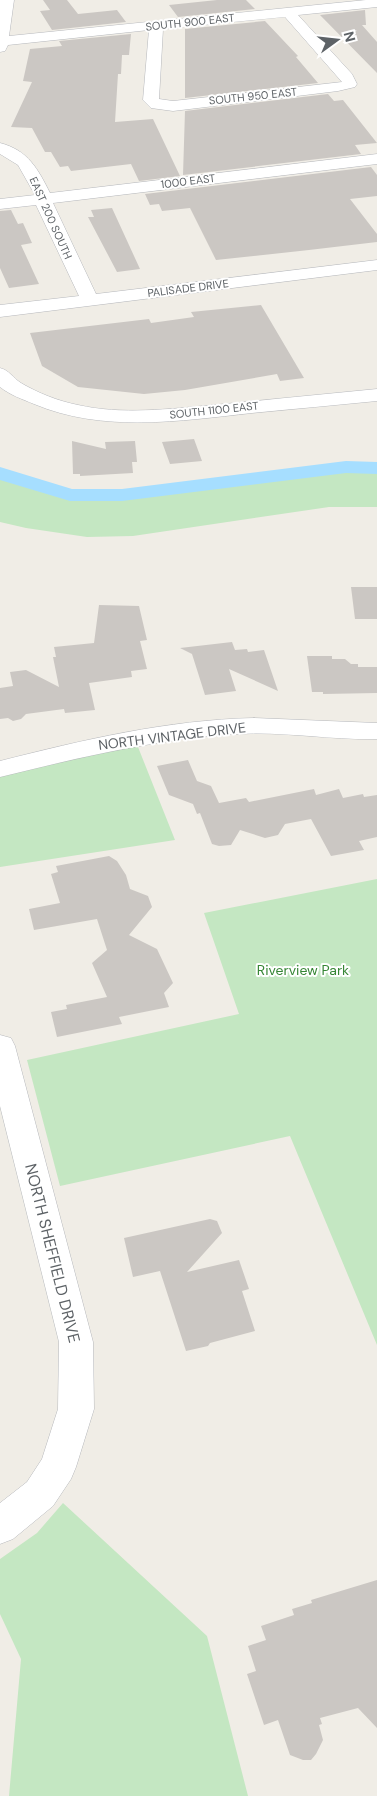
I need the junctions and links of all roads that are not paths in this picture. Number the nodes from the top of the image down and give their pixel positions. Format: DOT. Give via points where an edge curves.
graph roads {
  1 [pos="7,0"];
  2 [pos="377,3"];
  3 [pos="288,12"];
  4 [pos="156,26"];
  5 [pos="1,44"];
  6 [pos="0,148"];
  7 [pos="377,159"];
  8 [pos="45,199"];
  9 [pos="0,204"];
  10 [pos="377,265"];
  11 [pos="90,300"];
  12 [pos="0,311"];
  13 [pos="0,374"];
  14 [pos="377,395"];
  15 [pos="377,731"];
  16 [pos="0,769"];
  17 [pos="0,1046"];
  18 [pos="0,1526"];
  1 -- 5 [label="street"];
  2 -- 3 [label="street, SOUTH 900 EAST"];
  3 -- 4 [label="street, SOUTH 900 EAST"];
  3 -- 4 [label="street, SOUTH 950 EAST" via="348,77 350,84 172,106 156,105 151,100"];
  4 -- 5 [label="street, SOUTH 900 EAST"];
  6 -- 8 [label="street, EAST 200 SOUTH" via="26,162"];
  7 -- 8 [label="street, 1000 EAST"];
  8 -- 9 [label="street, 1000 EAST"];
  8 -- 11 [label="street, EAST 200 SOUTH" via="44,205"];
  10 -- 11 [label="street, PALISADE DRIVE"];
  11 -- 12 [label="street, PALISADE DRIVE"];
  13 -- 14 [label="street, SOUTH 1100 EAST" via="2,379 20,391 52,405 105,416 153,416"];
  15 -- 16 [label="street, NORTH VINTAGE DRIVE" via="237,726 88,746"];
  17 -- 18 [label="street, NORTH SHEFFIELD DRIVE" via="76,1342 76,1409 58,1467 40,1494"];
}
